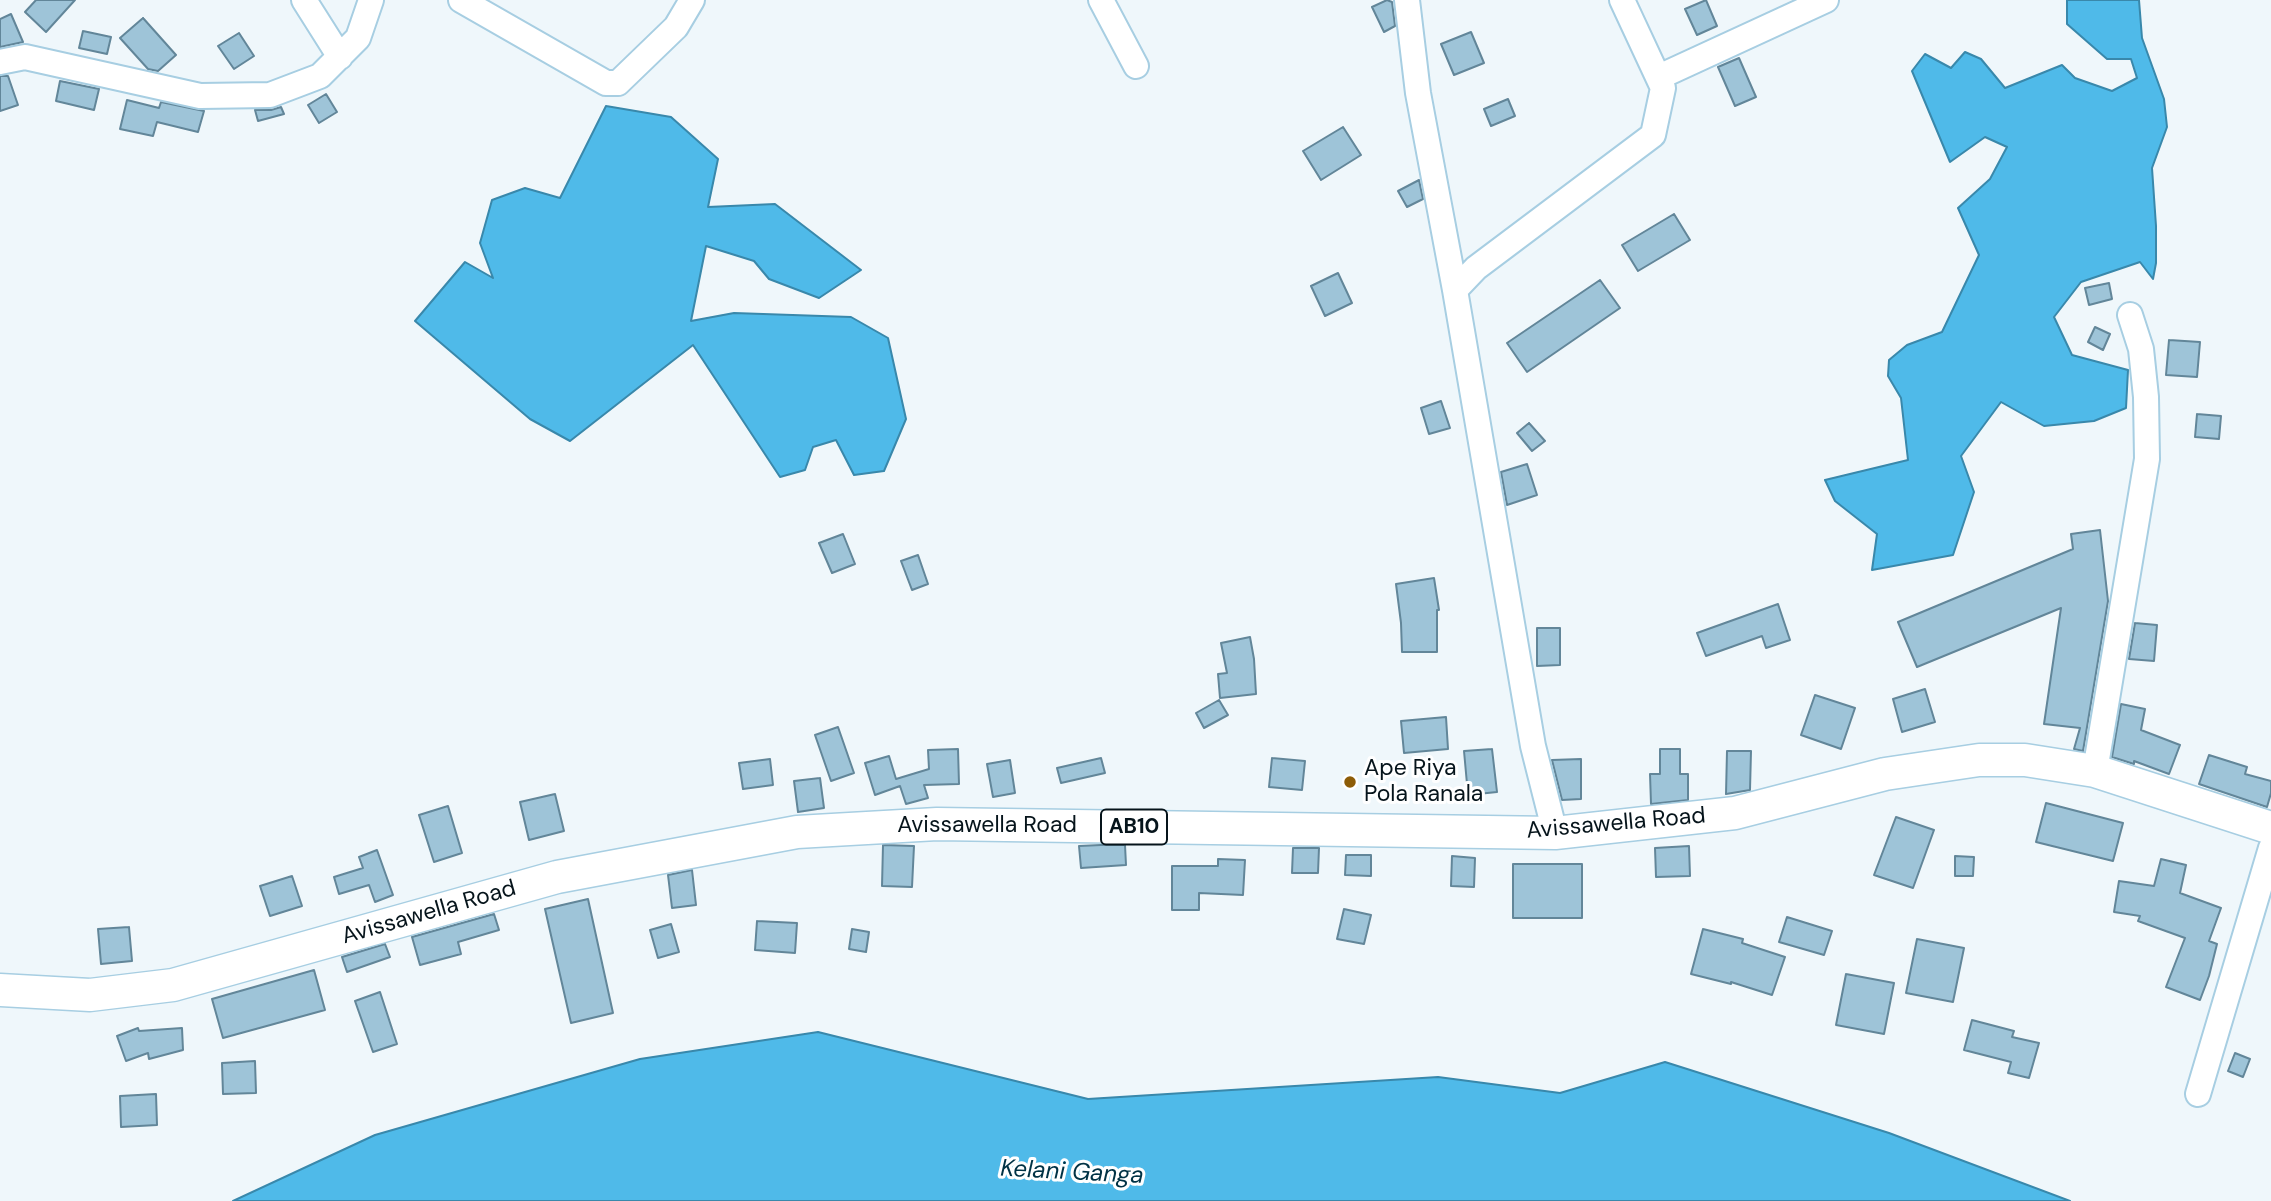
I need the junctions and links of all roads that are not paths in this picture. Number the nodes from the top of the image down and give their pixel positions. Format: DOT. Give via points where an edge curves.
graph roads {
  1 [pos="304,0"];
  2 [pos="371,0"];
  3 [pos="461,0"];
  4 [pos="692,0"];
  5 [pos="1101,0"];
  6 [pos="1407,0"];
  7 [pos="1622,0"];
  8 [pos="1826,0"];
  9 [pos="340,57"];
  10 [pos="0,62"];
  11 [pos="1136,66"];
  12 [pos="1659,77"];
  13 [pos="1455,290"];
  14 [pos="2130,316"];
  15 [pos="2095,771"];
  16 [pos="2271,828"];
  17 [pos="1555,833"];
  18 [pos="2271,848"];
  19 [pos="0,990"];
  20 [pos="2198,1094"];
  1 -- 9 [label="street"];
  2 -- 9 [label="street" via="358,38"];
  3 -- 4 [label="street" via="606,83 618,83 676,27"];
  5 -- 11 [label="street"];
  6 -- 13 [label="street" via="1418,93"];
  7 -- 12 [label="street"];
  8 -- 12 [label="street"];
  9 -- 10 [label="street" via="320,76 270,95 200,96 25,57"];
  12 -- 13 [label="street" via="1663,88 1653,135 1476,268"];
  13 -- 17 [label="street" via="1533,746"];
  14 -- 15 [label="street" via="2141,349 2147,459"];
  15 -- 16 [label="main road, Avissawella Road / AB10"];
  15 -- 17 [label="main road, Avissawella Road / AB10" via="2025,760 1979,760 1885,774 1735,813"];
  17 -- 19 [label="main road, Avissawella Road / AB10" via="937,824 797,832 558,877 173,985 90,995"];
  18 -- 20 [label="street"];
}
